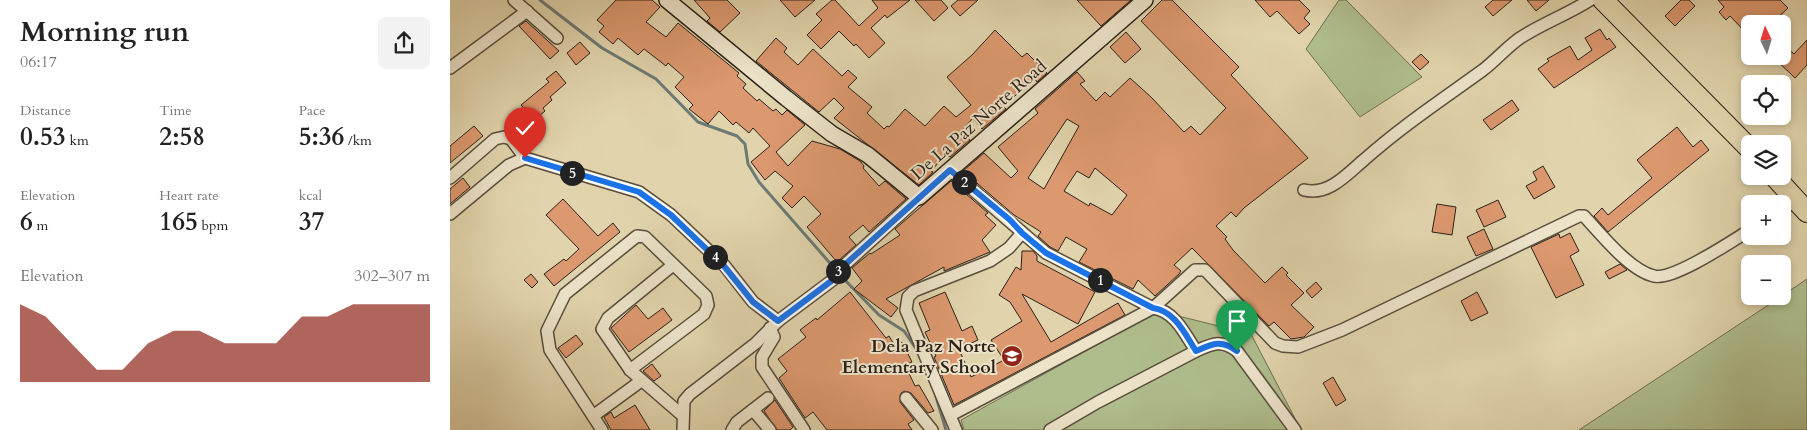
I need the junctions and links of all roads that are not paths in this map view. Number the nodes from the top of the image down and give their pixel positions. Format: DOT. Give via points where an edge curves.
graph roads {
  1 [pos="514,0"];
  2 [pos="667,0"];
  3 [pos="1145,0"];
  4 [pos="1590,0"];
  5 [pos="1603,0"];
  6 [pos="527,11"];
  7 [pos="557,38"];
  8 [pos="450,68"];
  9 [pos="1741,140"];
  10 [pos="525,158"];
  11 [pos="950,170"];
  12 [pos="450,178"];
  13 [pos="1780,185"];
  14 [pos="1304,190"];
  15 [pos="919,197"];
  16 [pos="1795,207"];
  17 [pos="450,214"];
  18 [pos="1022,233"];
  19 [pos="1741,235"];
  20 [pos="673,265"];
  21 [pos="1153,308"];
  22 [pos="774,324"];
  23 [pos="1196,351"];
  24 [pos="630,370"];
  25 [pos="640,381"];
  26 [pos="768,398"];
  27 [pos="906,398"];
  28 [pos="753,410"];
  29 [pos="682,415"];
  30 [pos="951,415"];
  31 [pos="593,416"];
  32 [pos="602,430"];
  33 [pos="683,430"];
  34 [pos="732,430"];
  35 [pos="770,430"];
  36 [pos="804,430"];
  37 [pos="932,430"];
  38 [pos="956,430"];
  39 [pos="1050,430"];
  40 [pos="1295,430"];
  1 -- 6 [label="street"];
  2 -- 15 [label="street" via="771,87 832,134 868,155"];
  3 -- 11 [label="street, De La Paz Norte Road"];
  4 -- 14 [label="street" via="1518,39 1493,62 1384,142 1338,183 1316,193"];
  5 -- 9 [label="highway"];
  6 -- 7 [label="street"];
  6 -- 8 [label="street"];
  10 -- 12 [label="street" via="511,139 496,139"];
  10 -- 17 [label="street" via="509,165"];
  10 -- 22 [label="street" via="639,192 671,215 724,266"];
  11 -- 15 [label="street, De La Paz Norte Road"];
  11 -- 18 [label="street"];
  13 -- 16 [label="highway"];
  15 -- 22 [label="street, De La Paz Norte Road" via="836,274"];
  18 -- 21 [label="street" via="1046,253"];
  18 -- 30 [label="street" via="1009,248 990,261 920,287 908,297 906,310"];
  19 -- 21 [label="street" via="1684,268 1653,276 1627,259 1584,216 1579,216 1342,330 1298,347 1275,343 1206,270 1195,270"];
  20 -- 24 [label="street" via="608,318 602,329"];
  20 -- 24 [label="street" via="706,296 708,305 704,314"];
  20 -- 31 [label="street" via="645,237 637,236 565,294 547,331 550,350"];
  21 -- 23 [label="street" via="1164,309 1172,316"];
  21 -- 30 [label="street"];
  22 -- 29 [label="street, De La Paz Norte Road" via="756,344 690,394 684,401"];
  22 -- 36 [label="street" via="774,337 762,357 762,368"];
  23 -- 39 [label="street"];
  23 -- 40 [label="street" via="1216,342 1237,351"];
  24 -- 25 [label="street"];
  25 -- 29 [label="street"];
  25 -- 31 [label="street"];
  26 -- 28 [label="street"];
  27 -- 37 [label="street"];
  28 -- 34 [label="street"];
  28 -- 35 [label="street"];
  29 -- 33 [label="street"];
  30 -- 38 [label="street"];
  31 -- 32 [label="street"];
}
